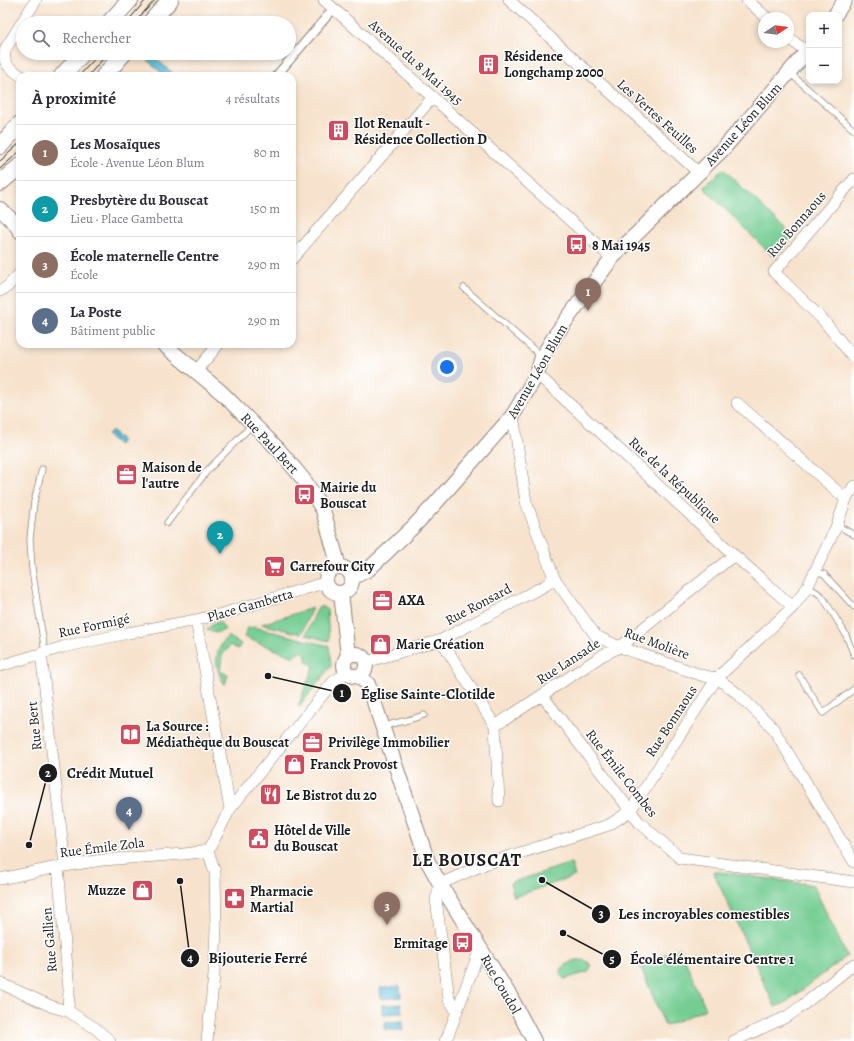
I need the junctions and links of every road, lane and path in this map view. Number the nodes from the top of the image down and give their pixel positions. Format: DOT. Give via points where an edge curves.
graph roads {
  1 [pos="36,0"];
  2 [pos="130,0"];
  3 [pos="170,0"];
  4 [pos="324,0"];
  5 [pos="509,0"];
  6 [pos="747,0"];
  7 [pos="845,0"];
  8 [pos="334,8"];
  9 [pos="760,12"];
  10 [pos="837,12"];
  11 [pos="26,16"];
  12 [pos="115,16"];
  13 [pos="156,16"];
  14 [pos="16,32"];
  15 [pos="794,42"];
  16 [pos="806,49"];
  17 [pos="806,52"];
  18 [pos="296,53"];
  19 [pos="2,60"];
  20 [pos="77,60"];
  21 [pos="118,60"];
  22 [pos="290,60"];
  23 [pos="16,72"];
  24 [pos="66,72"];
  25 [pos="107,72"];
  26 [pos="279,72"];
  27 [pos="789,73"];
  28 [pos="433,97"];
  29 [pos="16,128"];
  30 [pos="854,130"];
  31 [pos="0,146"];
  32 [pos="16,169"];
  33 [pos="699,173"];
  34 [pos="854,179"];
  35 [pos="0,183"];
  36 [pos="0,209"];
  37 [pos="16,225"];
  38 [pos="296,254"];
  39 [pos="612,258"];
  40 [pos="16,277"];
  41 [pos="464,288"];
  42 [pos="0,291"];
  43 [pos="168,348"];
  44 [pos="216,348"];
  45 [pos="542,358"];
  46 [pos="854,358"];
  47 [pos="196,371"];
  48 [pos="537,374"];
  49 [pos="737,403"];
  50 [pos="513,415"];
  51 [pos="253,424"];
  52 [pos="42,469"];
  53 [pos="854,486"];
  54 [pos="846,500"];
  55 [pos="167,523"];
  56 [pos="837,525"];
  57 [pos="854,535"];
  58 [pos="734,555"];
  59 [pos="339,567"];
  60 [pos="815,571"];
  61 [pos="352,578"];
  62 [pos="554,578"];
  63 [pos="327,582"];
  64 [pos="807,588"];
  65 [pos="341,592"];
  66 [pos="793,607"];
  67 [pos="854,607"];
  68 [pos="196,620"];
  69 [pos="441,640"];
  70 [pos="620,647"];
  71 [pos="43,653"];
  72 [pos="854,655"];
  73 [pos="348,656"];
  74 [pos="366,662"];
  75 [pos="0,666"];
  76 [pos="353,674"];
  77 [pos="800,675"];
  78 [pos="717,678"];
  79 [pos="854,689"];
  80 [pos="542,695"];
  81 [pos="424,715"];
  82 [pos="495,726"];
  83 [pos="382,727"];
  84 [pos="499,801"];
  85 [pos="230,809"];
  86 [pos="630,811"];
  87 [pos="208,851"];
  88 [pos="854,862"];
  89 [pos="61,867"];
  90 [pos="0,879"];
  91 [pos="854,882"];
  92 [pos="440,884"];
  93 [pos="480,949"];
  94 [pos="854,964"];
  95 [pos="0,983"];
  96 [pos="68,1011"];
  97 [pos="457,1012"];
  98 [pos="110,1041"];
  99 [pos="207,1041"];
  100 [pos="445,1041"];
  101 [pos="534,1041"];
  102 [pos="734,1041"];
  1 -- 11 [label="street"];
  2 -- 12 [label="main road"];
  3 -- 13 [label="main road"];
  4 -- 8 [label="street, Avenue du 8 Mai 1945"];
  5 -- 33 [label="street, Les Vertes Feuilles"];
  6 -- 9 [label="street"];
  7 -- 10 [label="street"];
  8 -- 18 [label="street"];
  8 -- 28 [label="street, Avenue du 8 Mai 1945"];
  14 -- 19 [label="street"];
  15 -- 16 [label="street"];
  17 -- 27 [label="street, Avenue Léon Blum"];
  19 -- 23 [label="street"];
  20 -- 24 [label="main road"];
  21 -- 25 [label="main road"];
  22 -- 26 [label="street"];
  27 -- 30 [label="lane"];
  27 -- 33 [label="street, Avenue Léon Blum"];
  28 -- 38 [label="street"];
  28 -- 39 [label="street, Avenue du 8 Mai 1945"];
  29 -- 31 [label="main road"];
  32 -- 35 [label="main road"];
  33 -- 39 [label="street, Avenue Léon Blum"];
  34 -- 46 [label="street, Rue Bonnaous" via="774,272 823,320"];
  36 -- 37 [label="street"];
  39 -- 45 [label="street, Avenue Léon Blum" via="556,334"];
  40 -- 42 [label="street"];
  41 -- 45 [label="lane"];
  43 -- 47 [label="street, Rue Paul Bert"];
  44 -- 47 [label="street"];
  45 -- 48 [label="street, Avenue Léon Blum"];
  47 -- 51 [label="street, Rue Paul Bert"];
  48 -- 50 [label="street, Avenue Léon Blum"];
  48 -- 58 [label="street, Rue de la République"];
  49 -- 54 [label="street"];
  50 -- 61 [label="street, Avenue Léon Blum" via="413,527 369,569"];
  50 -- 62 [label="street, Rue Molière" via="526,502"];
  51 -- 55 [label="lane" via="207,471"];
  51 -- 59 [label="street, Rue Paul Bert" via="304,480 323,510"];
  52 -- 71 [label="lane" via="34,502 30,539"];
  53 -- 54 [label="street, Rue Bonnaous"];
  54 -- 56 [label="street, Rue Bonnaous"];
  56 -- 57 [label="lane"];
  56 -- 60 [label="street, Rue Bonnaous"];
  58 -- 66 [label="street, Rue de la République"];
  58 -- 70 [label="street, Rue Lansade"];
  59 -- 61 [label="street" via="347,570"];
  59 -- 63 [label="street" via="327,575"];
  60 -- 64 [label="street, Rue Bonnaous"];
  60 -- 67 [label="lane" via="824,574"];
  61 -- 65 [label="street" via="351,586"];
  62 -- 69 [label="street, Rue Ronsard" via="546,585"];
  62 -- 70 [label="street, Rue Molière" via="596,636"];
  63 -- 65 [label="street" via="330,589"];
  63 -- 68 [label="street, Place Gambetta"];
  64 -- 66 [label="street, Rue Bonnaous"];
  64 -- 72 [label="lane" via="822,596 845,632"];
  65 -- 73 [label="street"];
  66 -- 78 [label="street, Rue Bonnaous"];
  68 -- 71 [label="street, Rue Formigé"];
  68 -- 85 [label="street, Place Gambetta"];
  69 -- 74 [label="street, Rue Ronsard"];
  69 -- 82 [label="street"];
  70 -- 78 [label="street, Rue Molière" via="704,676"];
  70 -- 80 [label="street, Rue Lansade" via="603,655"];
  71 -- 75 [label="street, Rue Formigé"];
  71 -- 89 [label="street, Rue Bert"];
  73 -- 74 [label="street" via="359,654"];
  73 -- 76 [label="street" via="344,661 345,670"];
  74 -- 76 [label="street" via="364,672"];
  76 -- 83 [label="street" via="368,684"];
  76 -- 85 [label="street" via="332,682"];
  77 -- 79 [label="lane" via="824,713"];
  78 -- 86 [label="street, Rue Bonnaous"];
  78 -- 88 [label="street, Rue Molière" via="738,694 773,728"];
  80 -- 82 [label="street, Rue Lansade"];
  80 -- 86 [label="street, Rue Émile Combes"];
  81 -- 83 [label="lane"];
  82 -- 84 [label="street"];
  83 -- 92 [label="street" via="428,862"];
  85 -- 87 [label="street"];
  86 -- 91 [label="street, Rue Émile Combes" via="680,858"];
  86 -- 92 [label="street, Rue Bonnaous" via="609,825 485,864"];
  87 -- 89 [label="street, Rue Émile Zola" via="102,860"];
  87 -- 99 [label="street" via="215,872 216,928"];
  89 -- 90 [label="street, Rue Émile Zola"];
  89 -- 96 [label="street, Rue Gallien" via="69,990"];
  92 -- 93 [label="street, Rue Coudol"];
  92 -- 97 [label="street" via="436,899 449,999"];
  93 -- 97 [label="street"];
  93 -- 101 [label="street, Rue Coudol" via="510,996"];
  94 -- 102 [label="street" via="788,1016"];
  95 -- 96 [label="street" via="53,1007"];
  96 -- 98 [label="street"];
  97 -- 100 [label="street"];
}
